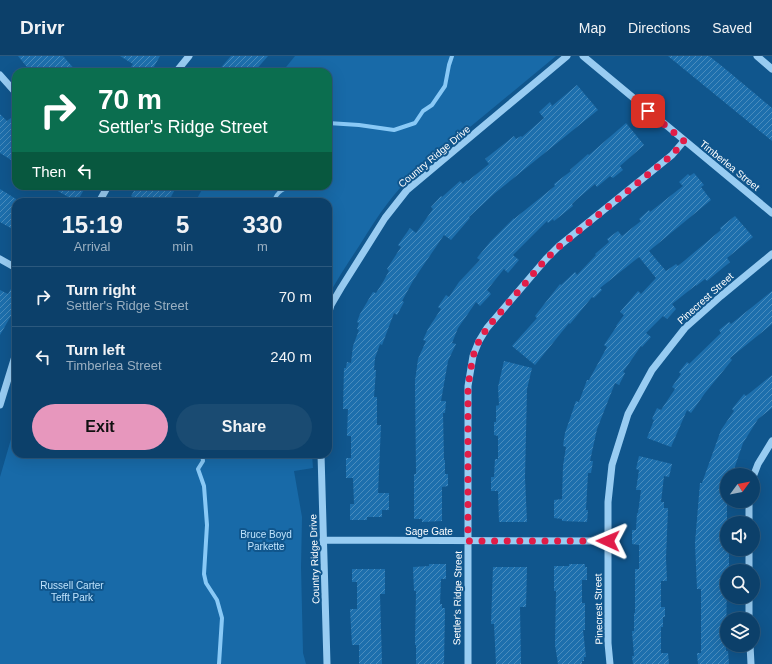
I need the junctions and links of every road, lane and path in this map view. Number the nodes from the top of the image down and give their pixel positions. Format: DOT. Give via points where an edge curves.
graph roads {
  1 [pos="189,56"];
  2 [pos="568,56"];
  3 [pos="583,56"];
  4 [pos="757,56"];
  5 [pos="179,68"];
  6 [pos="772,69"];
  7 [pos="0,75"];
  8 [pos="12,88"];
  9 [pos="684,141"];
  10 [pos="772,213"];
  11 [pos="772,254"];
  12 [pos="0,259"];
  13 [pos="12,266"];
  14 [pos="332,305"];
  15 [pos="12,366"];
  16 [pos="0,405"];
  17 [pos="772,441"];
  18 [pos="321,458"];
  19 [pos="756,468"];
  20 [pos="323,540"];
  21 [pos="468,541"];
  22 [pos="608,541"];
  23 [pos="750,652"];
  24 [pos="327,664"];
  25 [pos="468,664"];
  26 [pos="610,664"];
  27 [pos="751,664"];
  1 -- 5 [label="street"];
  2 -- 14 [label="street, Country Ridge Drive" via="407,190 385,218"];
  3 -- 9 [label="street, Timberlea Street"];
  4 -- 6 [label="street"];
  7 -- 8 [label="street"];
  9 -- 10 [label="street, Timberlea Street"];
  9 -- 21 [label="street, Settler's Ridge Street" via="672,155 546,259 496,317 479,341 468,386"];
  11 -- 22 [label="street, Pinecrest Street" via="685,328 652,370 628,414 612,465 608,502"];
  12 -- 13 [label="street"];
  15 -- 16 [label="street"];
  17 -- 19 [label="street"];
  18 -- 20 [label="street, Country Ridge Drive"];
  20 -- 21 [label="street, Sage Gate"];
  20 -- 24 [label="street, Country Ridge Drive"];
  21 -- 22 [label="street, Sage Gate"];
  21 -- 25 [label="street, Settler's Ridge Street"];
  22 -- 26 [label="street, Pinecrest Street"];
  23 -- 27 [label="street"];
}
